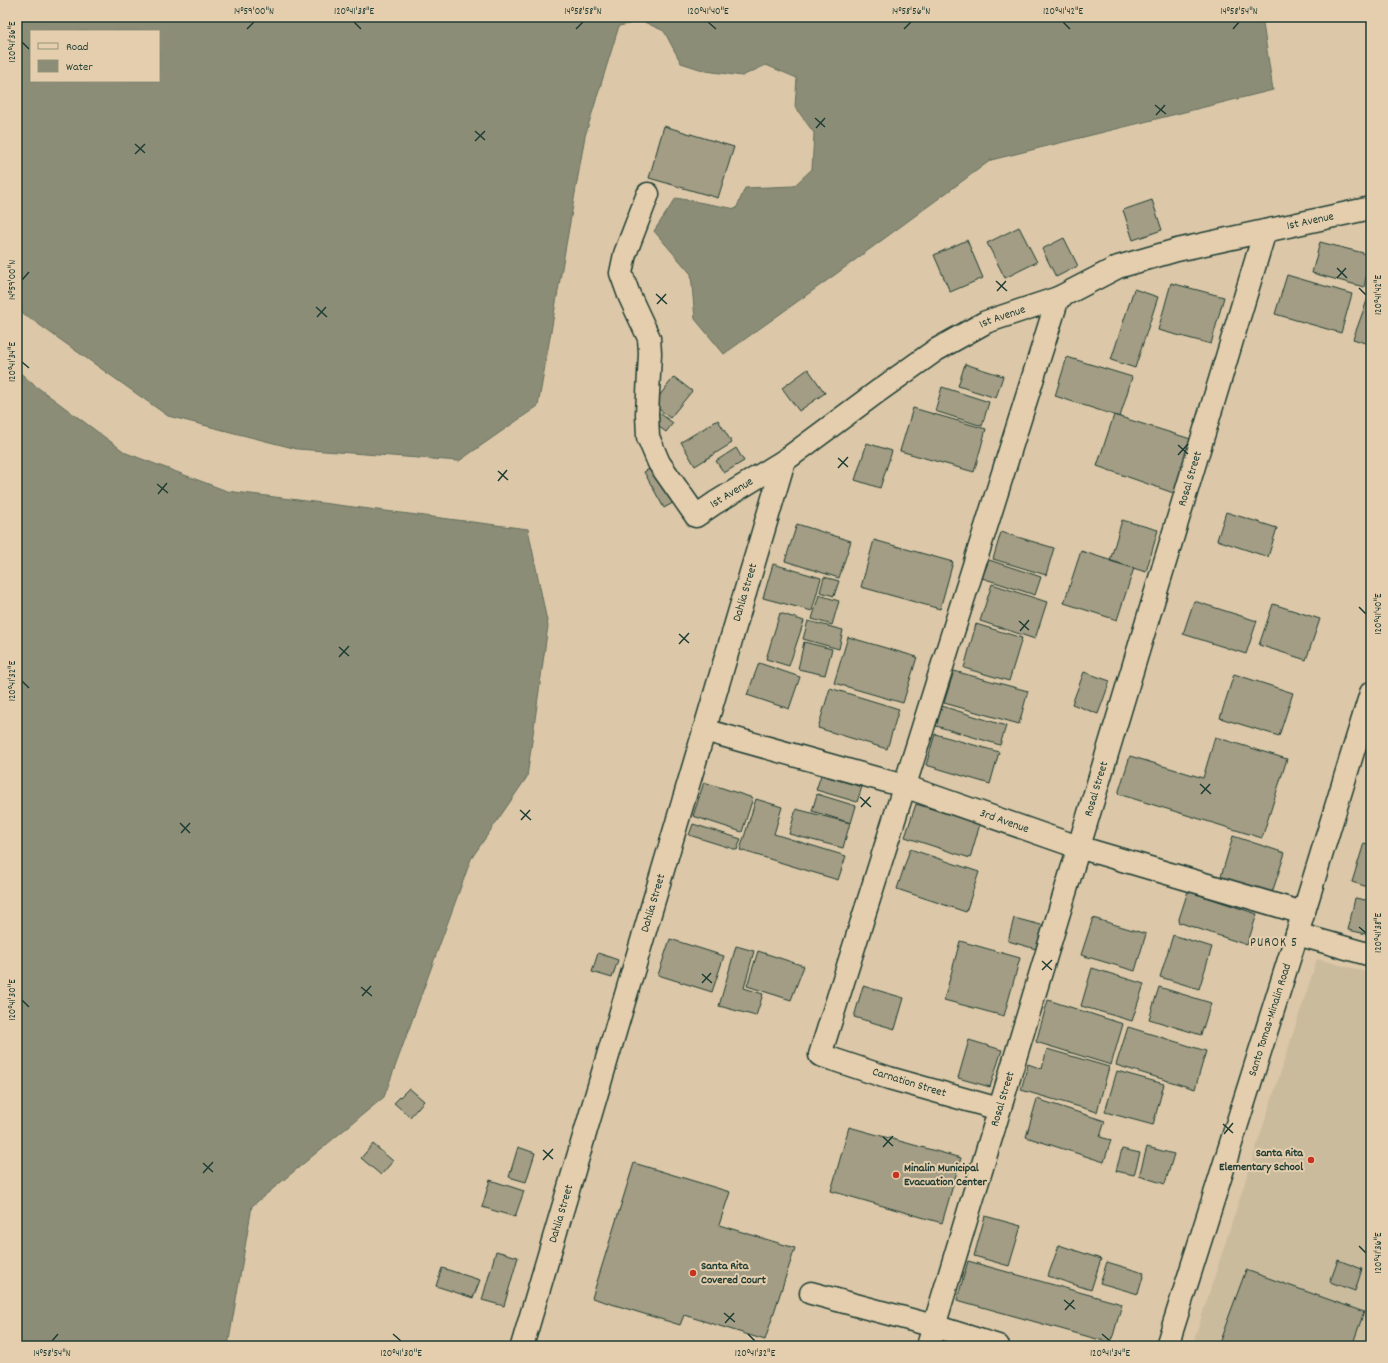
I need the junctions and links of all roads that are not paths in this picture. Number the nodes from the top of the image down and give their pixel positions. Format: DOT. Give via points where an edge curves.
graph roads {
  1 [pos="648,194"];
  2 [pos="1371,208"];
  3 [pos="1265,231"];
  4 [pos="1058,298"];
  5 [pos="784,461"];
  6 [pos="1371,693"];
  7 [pos="704,730"];
  8 [pos="904,786"];
  9 [pos="1078,847"];
  10 [pos="1303,913"];
  11 [pos="1297,934"];
  12 [pos="1371,955"];
  13 [pos="999,1110"];
  14 [pos="811,1293"];
  15 [pos="934,1326"];
  16 [pos="522,1346"];
  17 [pos="928,1346"];
  18 [pos="998,1346"];
  19 [pos="1167,1346"];
  1 -- 5 [label="street, 1st Avenue" via="625,254 621,273 649,338 646,414 648,437 659,463 696,516"];
  2 -- 3 [label="street, 1st Avenue"];
  3 -- 4 [label="street, 1st Avenue" via="1177,250 1118,267"];
  3 -- 9 [label="street, Rosal Street"];
  4 -- 5 [label="street, 1st Avenue" via="986,322 936,350"];
  4 -- 8 [label="street"];
  5 -- 7 [label="street, Dahlia Street"];
  6 -- 10 [label="street, Santo Tomas-Minalin Road"];
  7 -- 8 [label="street, 3rd Avenue"];
  7 -- 16 [label="street, Dahlia Street"];
  8 -- 9 [label="street, 3rd Avenue"];
  8 -- 13 [label="street, Carnation Street" via="820,1055"];
  9 -- 10 [label="street, 3rd Avenue"];
  9 -- 13 [label="street, Rosal Street"];
  10 -- 11 [label="street, Santo Tomas-Minalin Road"];
  11 -- 12 [label="street"];
  11 -- 19 [label="street, Santo Tomas-Minalin Road"];
  13 -- 15 [label="street, Rosal Street"];
  14 -- 15 [label="street"];
  15 -- 17 [label="street, Rosal Street"];
  15 -- 18 [label="street"];
}
